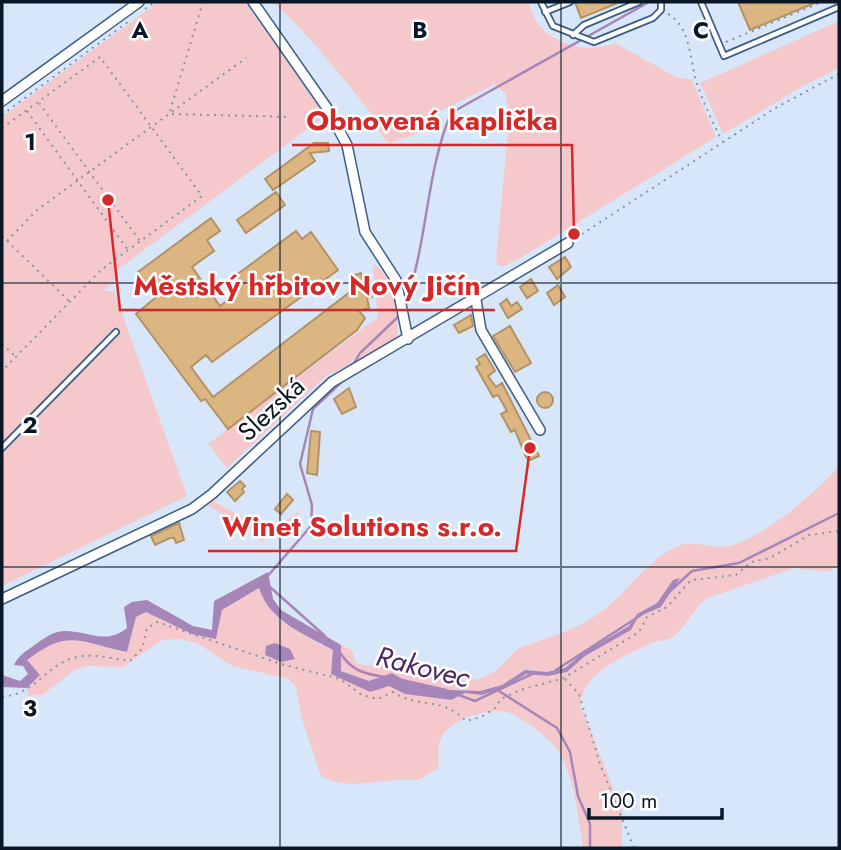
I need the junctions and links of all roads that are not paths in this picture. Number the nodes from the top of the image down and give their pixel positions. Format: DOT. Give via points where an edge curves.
graph roads {
  1 [pos="253,2"];
  2 [pos="541,2"];
  3 [pos="570,2"];
  4 [pos="639,2"];
  5 [pos="661,2"];
  6 [pos="701,2"];
  7 [pos="142,6"];
  8 [pos="839,7"];
  9 [pos="545,12"];
  10 [pos="573,35"];
  11 [pos="2,101"];
  12 [pos="568,243"];
  13 [pos="476,300"];
  14 [pos="116,332"];
  15 [pos="408,339"];
  16 [pos="540,430"];
  17 [pos="2,448"];
  18 [pos="2,599"];
  1 -- 15 [label="street" via="327,108 347,145 365,232 396,280"];
  2 -- 9 [label="lane"];
  3 -- 9 [label="lane"];
  4 -- 10 [label="lane" via="584,25"];
  5 -- 10 [label="lane" via="661,10 653,18 598,42"];
  6 -- 8 [label="lane" via="724,56"];
  7 -- 11 [label="street"];
  9 -- 10 [label="lane" via="553,26"];
  12 -- 13 [label="street, Slezská"];
  13 -- 15 [label="street, Slezská"];
  13 -- 16 [label="street" via="481,330"];
  14 -- 17 [label="lane"];
  15 -- 18 [label="street, Slezská" via="317,392 192,509"];
}
